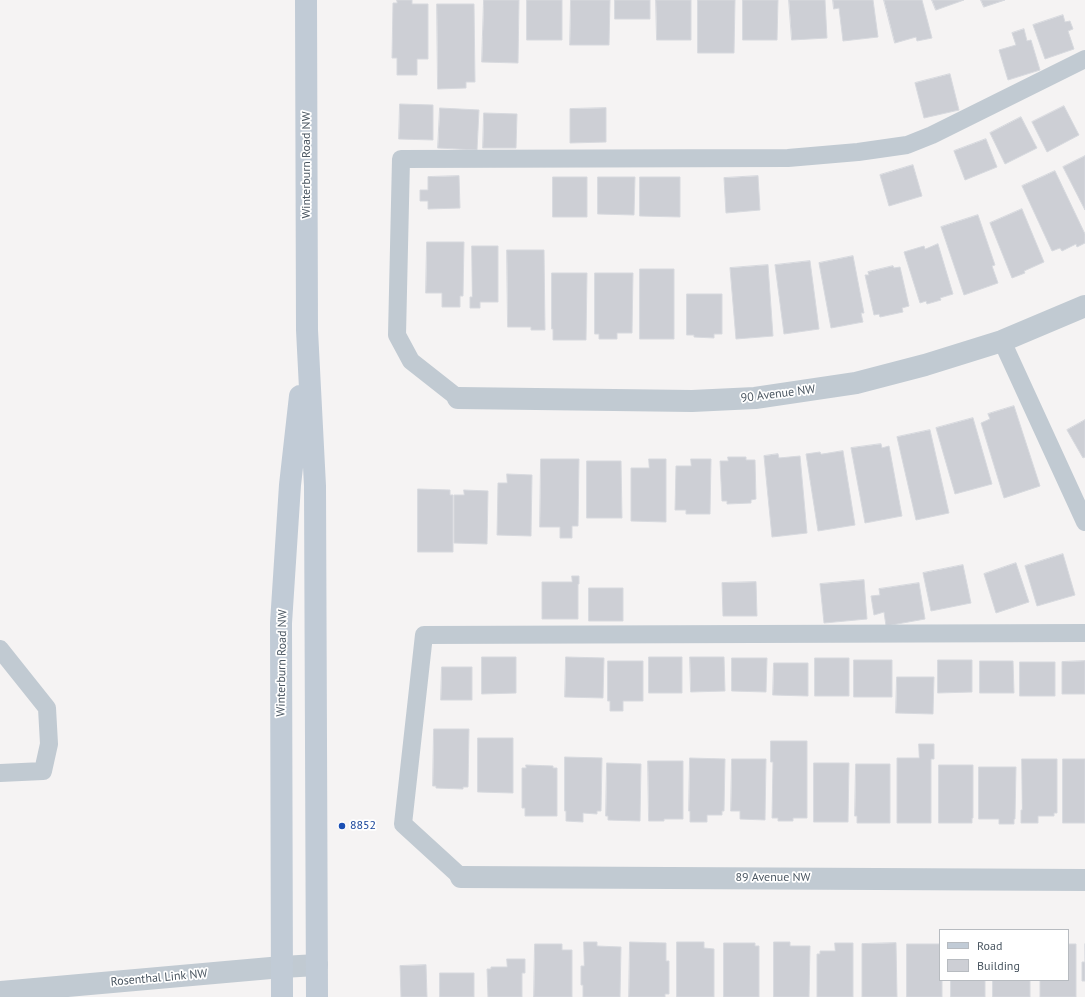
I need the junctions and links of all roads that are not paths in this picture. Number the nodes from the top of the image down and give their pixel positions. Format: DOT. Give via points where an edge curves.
graph roads {
  1 [pos="306,0"];
  2 [pos="1085,59"];
  3 [pos="1085,306"];
  4 [pos="307,330"];
  5 [pos="1002,341"];
  6 [pos="458,398"];
  7 [pos="1085,522"];
  8 [pos="1085,633"];
  9 [pos="0,649"];
  10 [pos="0,773"];
  11 [pos="461,877"];
  12 [pos="1085,880"];
  13 [pos="317,966"];
  14 [pos="282,967"];
  15 [pos="0,992"];
  16 [pos="282,997"];
  17 [pos="317,997"];
  1 -- 4 [label="main road, Winterburn Road NW"];
  2 -- 6 [label="lane" via="932,136 907,145 788,158 401,159 397,335 411,361"];
  3 -- 5 [label="street, 90 Avenue NW"];
  4 -- 13 [label="main road, Winterburn Road NW" via="315,486"];
  4 -- 14 [label="main road, Winterburn Road NW" via="290,485 282,623"];
  5 -- 6 [label="street, 90 Avenue NW" via="856,383 755,398 692,401"];
  5 -- 7 [label="lane"];
  8 -- 11 [label="lane" via="424,635 402,824"];
  9 -- 10 [label="lane" via="47,708 49,744 43,771"];
  11 -- 12 [label="street, 89 Avenue NW"];
  13 -- 14 [label="street, Rosenthal Link NW"];
  13 -- 17 [label="main road, Winterburn Road NW"];
  14 -- 15 [label="street, Rosenthal Link NW"];
  14 -- 16 [label="main road, Winterburn Road NW"];
}
